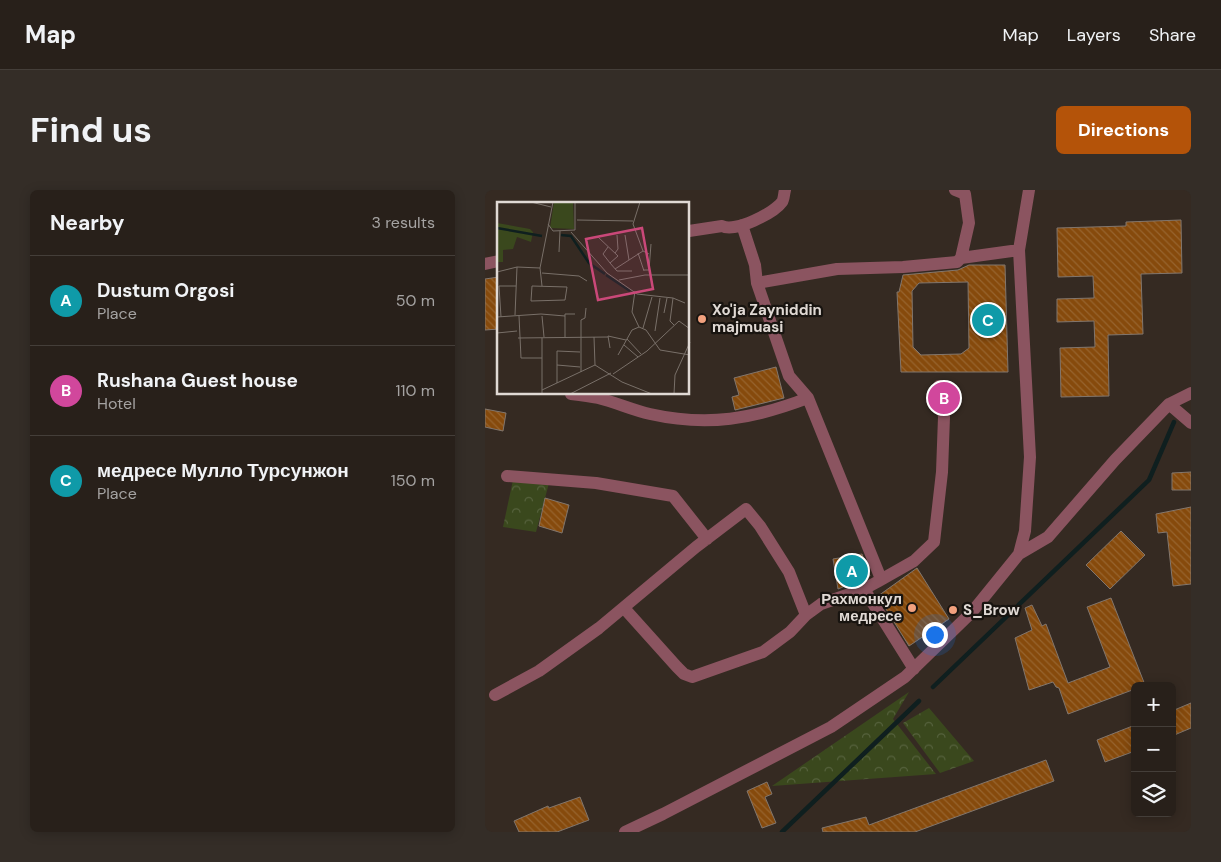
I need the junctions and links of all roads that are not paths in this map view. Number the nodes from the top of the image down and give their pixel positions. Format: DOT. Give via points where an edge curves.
graph roads {
  1 [pos="785,190"];
  2 [pos="955,190"];
  3 [pos="1029,190"];
  4 [pos="742,226"];
  5 [pos="690,231"];
  6 [pos="1019,250"];
  7 [pos="961,258"];
  8 [pos="757,282"];
  9 [pos="939,386"];
  10 [pos="1191,393"];
  11 [pos="578,395"];
  12 [pos="808,398"];
  13 [pos="1169,404"];
  14 [pos="1191,423"];
  15 [pos="507,476"];
  16 [pos="707,539"];
  17 [pos="1019,554"];
  18 [pos="881,579"];
  19 [pos="864,589"];
  20 [pos="625,608"];
  21 [pos="806,615"];
  22 [pos="913,669"];
  23 [pos="495,695"];
  24 [pos="625,832"];
  1 -- 4 [label="street" via="782,202 759,219"];
  2 -- 7 [label="street" via="965,194 969,223"];
  3 -- 6 [label="street"];
  4 -- 5 [label="street"];
  4 -- 8 [label="street"];
  6 -- 7 [label="street"];
  6 -- 17 [label="street" via="1030,456 1025,531"];
  7 -- 8 [label="street" via="957,262 903,267 837,269"];
  8 -- 12 [label="street" via="789,376"];
  9 -- 18 [label="street" via="944,416 934,542 914,561"];
  10 -- 13 [label="street"];
  11 -- 12 [label="street" via="692,421 722,421 763,414"];
  12 -- 18 [label="street"];
  13 -- 14 [label="street"];
  13 -- 17 [label="street" via="1048,537"];
  15 -- 16 [label="street" via="596,483 673,496"];
  16 -- 20 [label="street"];
  16 -- 21 [label="street" via="746,509 789,572"];
  17 -- 22 [label="street" via="972,612"];
  18 -- 19 [label="street"];
  19 -- 21 [label="street" via="821,604"];
  19 -- 22 [label="street"];
  20 -- 21 [label="street" via="677,667 692,677 763,652"];
  20 -- 23 [label="street" via="539,671"];
  22 -- 24 [label="street" via="831,727"];
}
